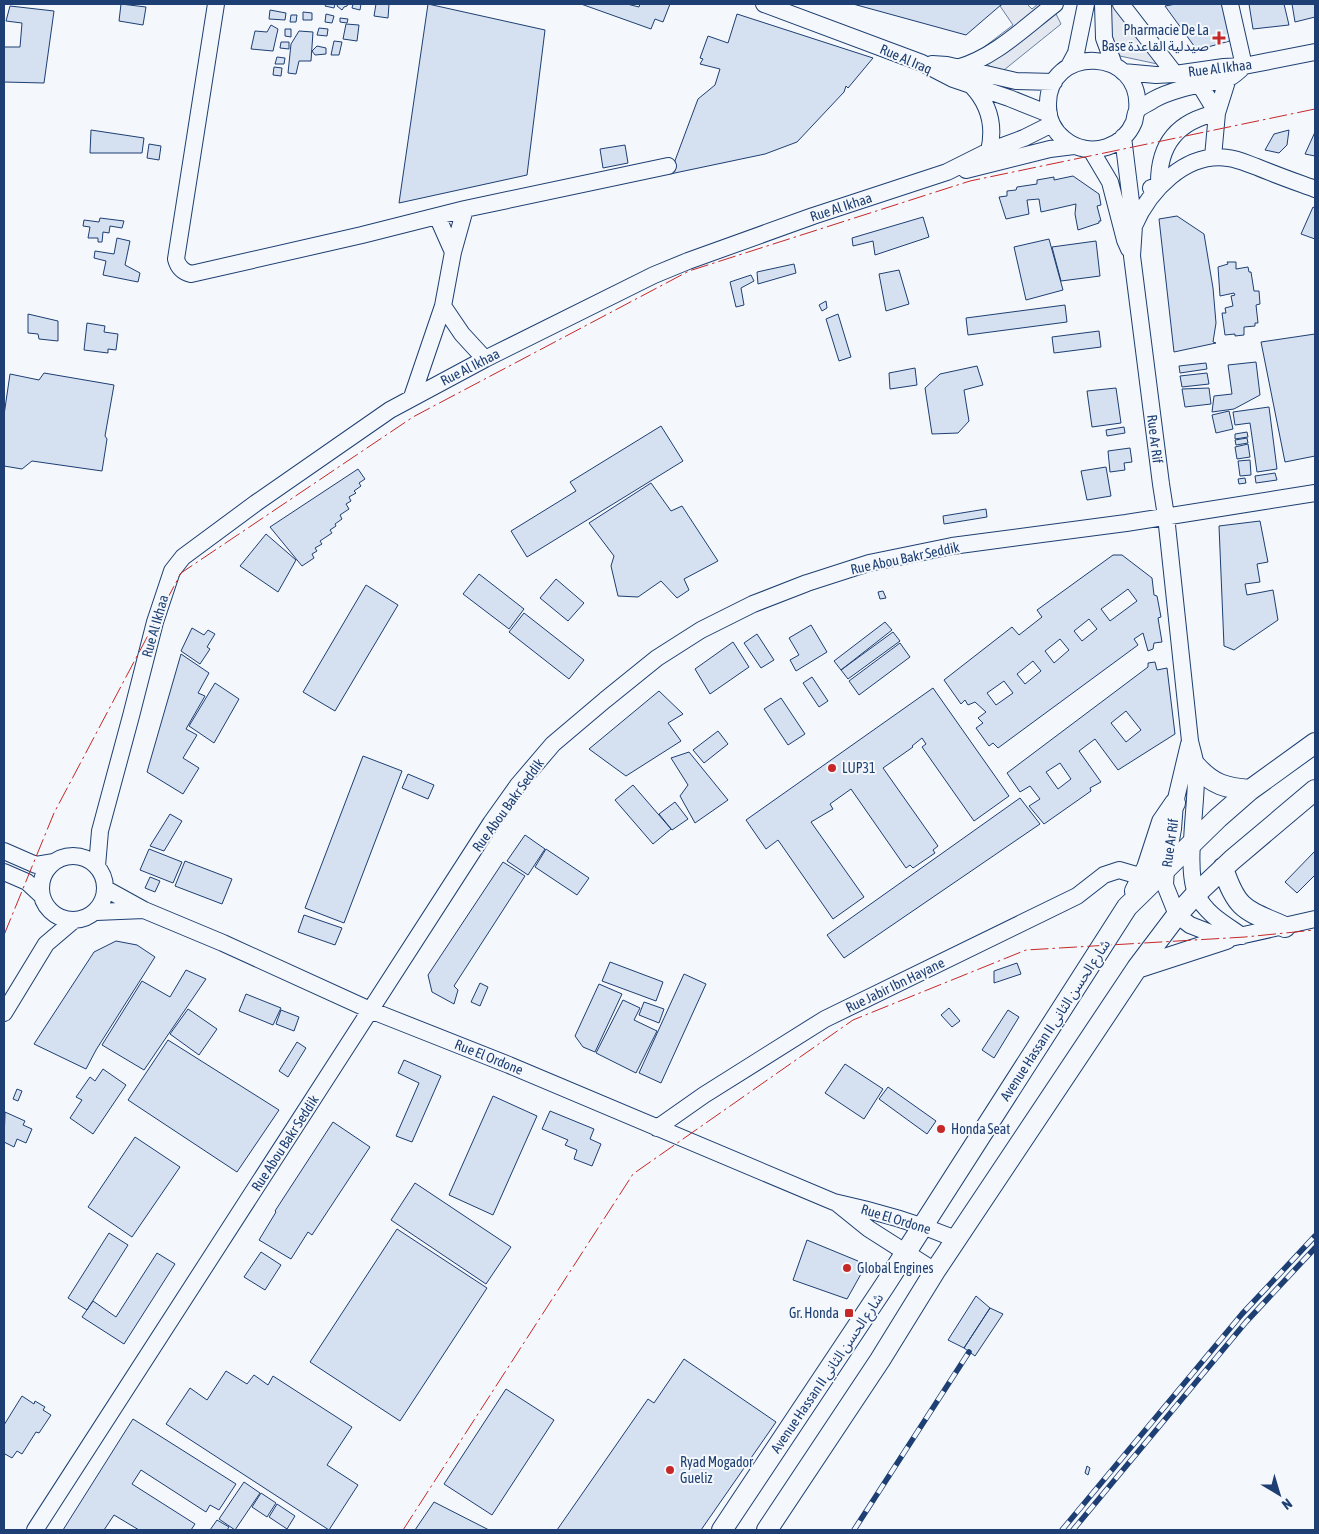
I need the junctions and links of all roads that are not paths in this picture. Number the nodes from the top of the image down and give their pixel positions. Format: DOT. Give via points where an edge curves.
graph roads {
  1 [pos="216,4"];
  2 [pos="764,4"];
  3 [pos="1055,4"];
  4 [pos="1086,4"];
  5 [pos="1102,4"];
  6 [pos="1121,4"];
  7 [pos="1230,4"];
  8 [pos="1315,52"];
  9 [pos="922,63"];
  10 [pos="1069,66"];
  11 [pos="1244,66"];
  12 [pos="957,68"];
  13 [pos="1119,68"];
  14 [pos="1176,74"];
  15 [pos="1228,78"];
  16 [pos="1054,82"];
  17 [pos="1200,84"];
  18 [pos="972,86"];
  19 [pos="1137,111"];
  20 [pos="1217,113"];
  21 [pos="1050,119"];
  22 [pos="1123,137"];
  23 [pos="1074,146"];
  24 [pos="1090,150"];
  25 [pos="989,151"];
  26 [pos="1213,157"];
  27 [pos="668,166"];
  28 [pos="947,172"];
  29 [pos="1159,186"];
  30 [pos="1130,187"];
  31 [pos="1315,189"];
  32 [pos="465,209"];
  33 [pos="437,216"];
  34 [pos="1134,226"];
  35 [pos="453,252"];
  36 [pos="1132,256"];
  37 [pos="443,306"];
  38 [pos="485,359"];
  39 [pos="412,397"];
  40 [pos="1315,493"];
  41 [pos="1166,516"];
  42 [pos="1190,741"];
  43 [pos="1315,743"];
  44 [pos="1196,766"];
  45 [pos="1250,790"];
  46 [pos="1315,790"];
  47 [pos="1175,803"];
  48 [pos="100,831"];
  49 [pos="1193,841"];
  50 [pos="4,851"];
  51 [pos="74,856"];
  52 [pos="54,862"];
  53 [pos="97,866"];
  54 [pos="1166,868"];
  55 [pos="1223,868"];
  56 [pos="4,872"];
  57 [pos="1143,877"];
  58 [pos="106,889"];
  59 [pos="1196,894"];
  60 [pos="42,896"];
  61 [pos="1127,907"];
  62 [pos="144,910"];
  63 [pos="50,911"];
  64 [pos="96,912"];
  65 [pos="1177,915"];
  66 [pos="1315,918"];
  67 [pos="73,921"];
  68 [pos="1284,927"];
  69 [pos="1234,938"];
  70 [pos="46,944"];
  71 [pos="1137,968"];
  72 [pos="370,1010"];
  73 [pos="4,1013"];
  74 [pos="657,1128"];
  75 [pos="834,1202"];
  76 [pos="924,1226"];
  77 [pos="956,1239"];
  78 [pos="906,1252"];
  79 [pos="935,1271"];
  80 [pos="35,1530"];
  81 [pos="722,1530"];
  82 [pos="767,1530"];
  1 -- 33 [label="street" via="176,259 182,270 191,274"];
  2 -- 9 [label="street, Rue Al Iraq"];
  3 -- 12 [label="street" via="991,53"];
  4 -- 10 [label="street" via="1076,53"];
  5 -- 13 [label="street" via="1104,38"];
  6 -- 14 [label="street"];
  7 -- 11 [label="street"];
  8 -- 11 [label="street, Rue Al Ikhaa"];
  9 -- 12 [label="street"];
  9 -- 18 [label="street, Rue Al Iraq"];
  10 -- 13 [label="street" via="1090,60"];
  10 -- 16 [label="street"];
  11 -- 14 [label="street, Rue Al Ikhaa"];
  11 -- 15 [label="street"];
  12 -- 16 [label="street" via="1016,81"];
  13 -- 14 [label="street, Rue Al Ikhaa" via="1156,75"];
  13 -- 19 [label="street" via="1135,89"];
  15 -- 17 [label="street"];
  15 -- 20 [label="street"];
  16 -- 21 [label="street" via="1048,98"];
  17 -- 19 [label="street" via="1161,96"];
  17 -- 20 [label="street"];
  18 -- 21 [label="street, Rue Al Iraq" via="1009,98"];
  18 -- 25 [label="street" via="990,116 992,134"];
  19 -- 22 [label="street"];
  20 -- 26 [label="street"];
  20 -- 29 [label="street" via="1189,122 1168,143 1159,171"];
  21 -- 23 [label="street" via="1062,138"];
  21 -- 25 [label="street, Rue Al Ikhaa" via="1024,138"];
  22 -- 24 [label="street" via="1110,146"];
  22 -- 30 [label="street, Rue Ar Rif"];
  23 -- 24 [label="street"];
  23 -- 28 [label="street"];
  24 -- 36 [label="street" via="1110,182"];
  25 -- 28 [label="street, Rue Al Ikhaa"];
  26 -- 29 [label="street" via="1184,168"];
  26 -- 31 [label="street" via="1236,160"];
  27 -- 32 [label="street"];
  28 -- 38 [label="street, Rue Al Ikhaa" via="688,261"];
  29 -- 30 [label="street"];
  29 -- 34 [label="street"];
  30 -- 34 [label="street, Rue Ar Rif"];
  32 -- 33 [label="street"];
  32 -- 35 [label="street"];
  33 -- 35 [label="street"];
  34 -- 36 [label="street, Rue Ar Rif"];
  35 -- 37 [label="street"];
  36 -- 41 [label="street, Rue Ar Rif"];
  37 -- 38 [label="street"];
  37 -- 39 [label="street"];
  38 -- 39 [label="street, Rue Al Ikhaa"];
  39 -- 48 [label="street, Rue Al Ikhaa" via="256,503 176,564 155,622"];
  40 -- 41 [label="street, Rue Abou Bakr Seddik"];
  41 -- 42 [label="street, Rue Ar Rif"];
  41 -- 72 [label="street, Rue Abou Bakr Seddik" via="952,546 869,563 753,604 701,630 656,658 553,744 491,823"];
  42 -- 44 [label="street, Rue Ar Rif"];
  42 -- 47 [label="street, Rue Ar Rif"];
  43 -- 45 [label="main road, Avenue Hassan II شارع الحسن الثاني"];
  44 -- 45 [label="main road" via="1215,783"];
  44 -- 49 [label="street, Rue Ar Rif"];
  45 -- 49 [label="main road, Avenue Hassan II شارع الحسن الثاني"];
  46 -- 55 [label="main road"];
  47 -- 54 [label="street, Rue Ar Rif"];
  47 -- 57 [label="main road" via="1162,822"];
  48 -- 51 [label="street"];
  48 -- 53 [label="street, Rue Al Ikhaa"];
  49 -- 54 [label="main road, Avenue Hassan II شارع الحسن الثاني"];
  49 -- 59 [label="street, Rue Ar Rif" via="1192,871"];
  50 -- 52 [label="street" via="36,865"];
  51 -- 52 [label="street"];
  51 -- 53 [label="street"];
  52 -- 60 [label="street" via="44,874"];
  53 -- 58 [label="street"];
  54 -- 61 [label="main road, Avenue Hassan II شارع الحسن الثاني"];
  54 -- 65 [label="street, Rue Ar Rif" via="1165,885"];
  55 -- 59 [label="main road"];
  55 -- 68 [label="main road" via="1242,907"];
  56 -- 60 [label="street" via="27,882"];
  57 -- 61 [label="main road"];
  57 -- 74 [label="street, Rue Jabir Ibn Hayane" via="1119,870 1104,875 1077,896 825,1019"];
  58 -- 62 [label="street, Rue El Ordone"];
  58 -- 64 [label="street"];
  59 -- 65 [label="main road"];
  59 -- 69 [label="street"];
  60 -- 63 [label="street"];
  61 -- 76 [label="main road, Avenue Hassan II شارع الحسن الثاني"];
  62 -- 64 [label="street, Rue El Ordone"];
  62 -- 72 [label="street, Rue El Ordone"];
  63 -- 67 [label="street"];
  63 -- 70 [label="street"];
  64 -- 67 [label="street" via="85,919"];
  65 -- 69 [label="street" via="1190,925"];
  65 -- 71 [label="main road"];
  66 -- 68 [label="street"];
  67 -- 70 [label="street"];
  68 -- 69 [label="street"];
  69 -- 71 [label="main road"];
  70 -- 73 [label="street"];
  71 -- 77 [label="main road"];
  72 -- 74 [label="street, Rue El Ordone"];
  72 -- 80 [label="street, Rue Abou Bakr Seddik"];
  74 -- 75 [label="street, Rue El Ordone"];
  75 -- 76 [label="street, Rue El Ordone"];
  75 -- 78 [label="street, Rue El Ordone"];
  76 -- 77 [label="street, Rue El Ordone"];
  76 -- 78 [label="main road, Avenue Hassan II شارع الحسن الثاني"];
  77 -- 79 [label="main road"];
  78 -- 79 [label="street, Rue El Ordone"];
  78 -- 81 [label="main road, Avenue Hassan II شارع الحسن الثاني"];
  79 -- 82 [label="main road"];
}
